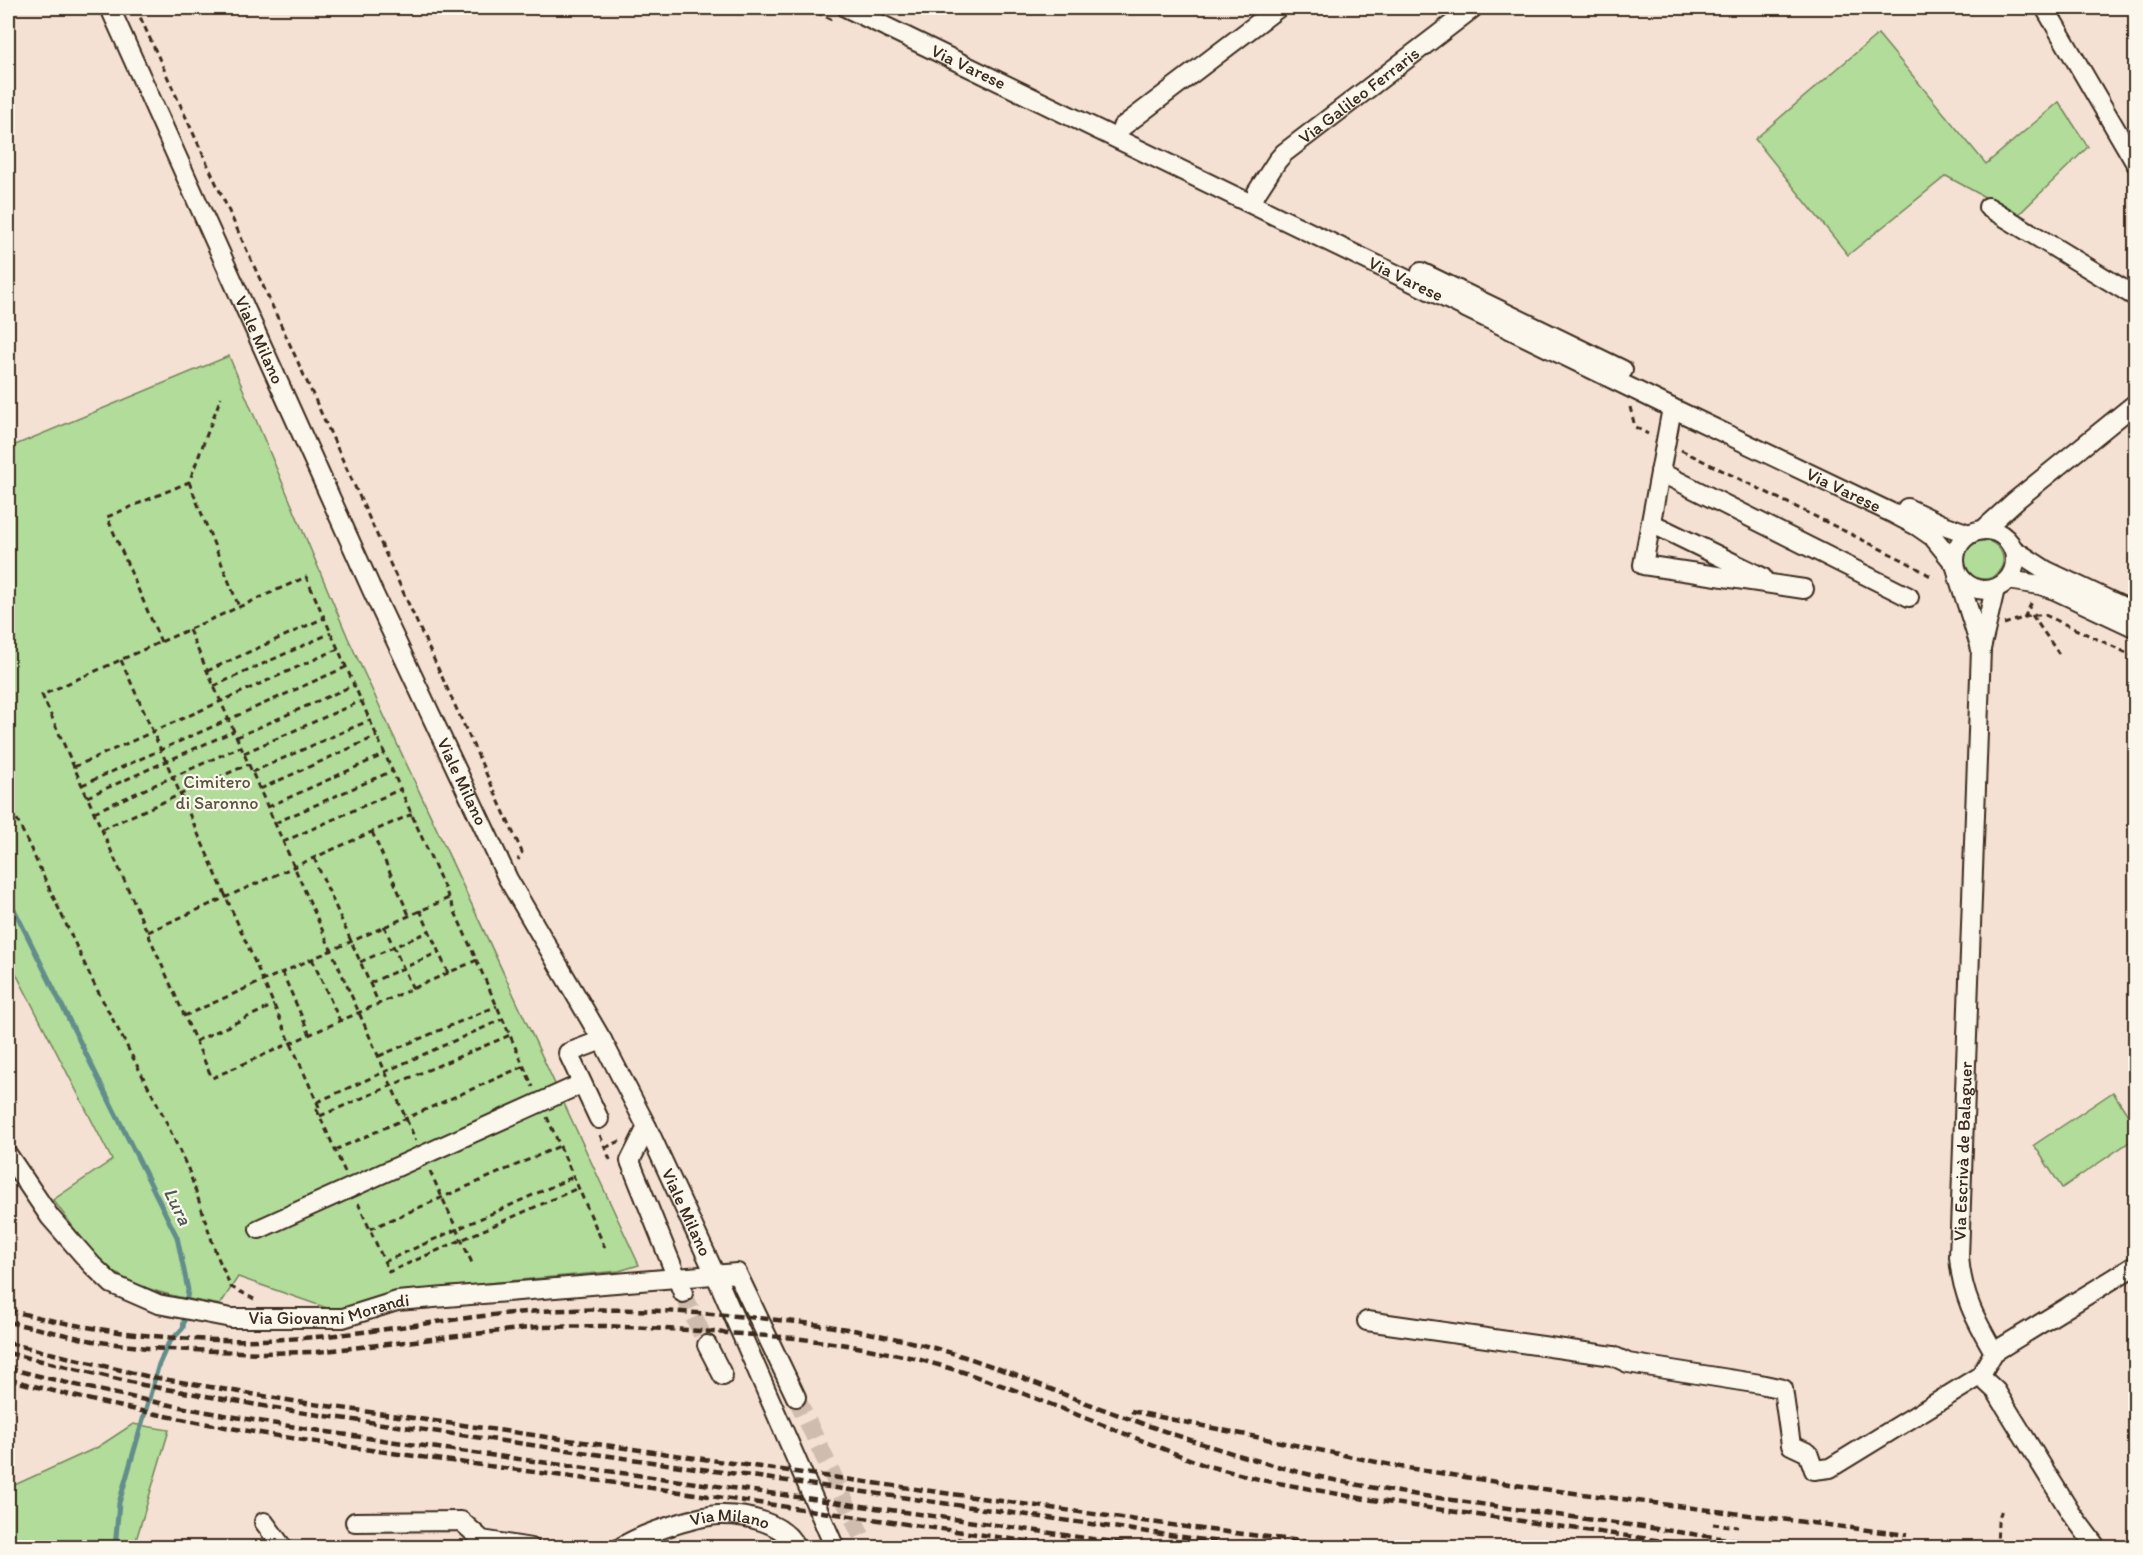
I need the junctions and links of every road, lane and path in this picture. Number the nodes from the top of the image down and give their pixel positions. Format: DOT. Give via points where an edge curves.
graph roads {
  1 [pos="110,8"];
  2 [pos="136,8"];
  3 [pos="807,8"];
  4 [pos="875,8"];
  5 [pos="1278,8"];
  6 [pos="1469,8"];
  7 [pos="2045,8"];
  8 [pos="842,15"];
  9 [pos="1122,127"];
  10 [pos="2136,164"];
  11 [pos="1257,192"];
  12 [pos="1988,207"];
  13 [pos="2136,297"];
  14 [pos="221,397"];
  15 [pos="1621,402"];
  16 [pos="2136,403"];
  17 [pos="1672,408"];
  18 [pos="1665,442"];
  19 [pos="1660,472"];
  20 [pos="189,482"];
  21 [pos="2015,501"];
  22 [pos="1651,523"];
  23 [pos="1976,532"];
  24 [pos="2010,544"];
  25 [pos="1956,569"];
  26 [pos="1934,578"];
  27 [pos="2001,584"];
  28 [pos="1778,585"];
  29 [pos="1804,589"];
  30 [pos="1910,597"];
  31 [pos="2032,601"];
  32 [pos="239,608"];
  33 [pos="2136,614"];
  34 [pos="2032,615"];
  35 [pos="324,618"];
  36 [pos="2024,618"];
  37 [pos="1996,625"];
  38 [pos="2136,628"];
  39 [pos="189,630"];
  40 [pos="331,633"];
  41 [pos="161,642"];
  42 [pos="338,649"];
  43 [pos="1981,649"];
  44 [pos="2059,654"];
  45 [pos="2136,657"];
  46 [pos="121,660"];
  47 [pos="346,667"];
  48 [pos="207,670"];
  49 [pos="354,685"];
  50 [pos="214,686"];
  51 [pos="221,701"];
  52 [pos="361,701"];
  53 [pos="229,719"];
  54 [pos="370,720"];
  55 [pos="234,731"];
  56 [pos="153,732"];
  57 [pos="377,736"];
  58 [pos="237,737"];
  59 [pos="241,746"];
  60 [pos="160,749"];
  61 [pos="244,753"];
  62 [pos="385,754"];
  63 [pos="166,762"];
  64 [pos="249,764"];
  65 [pos="74,767"];
  66 [pos="392,771"];
  67 [pos="252,772"];
  68 [pos="173,777"];
  69 [pos="82,785"];
  70 [pos="260,789"];
  71 [pos="401,789"];
  72 [pos="180,794"];
  73 [pos="87,797"];
  74 [pos="8,800"];
  75 [pos="268,807"];
  76 [pos="94,812"];
  77 [pos="412,814"];
  78 [pos="275,823"];
  79 [pos="102,829"];
  80 [pos="372,832"];
  81 [pos="283,842"];
  82 [pos="314,858"];
  83 [pos="295,867"];
  84 [pos="508,879"];
  85 [pos="226,897"];
  86 [pos="449,897"];
  87 [pos="420,910"];
  88 [pos="409,915"];
  89 [pos="384,926"];
  90 [pos="430,931"];
  91 [pos="148,933"];
  92 [pos="351,941"];
  93 [pos="394,947"];
  94 [pos="331,950"];
  95 [pos="439,952"];
  96 [pos="312,959"];
  97 [pos="360,962"];
  98 [pos="404,968"];
  99 [pos="282,972"];
  100 [pos="448,973"];
  101 [pos="263,980"];
  102 [pos="370,983"];
  103 [pos="413,989"];
  104 [pos="379,1004"];
  105 [pos="274,1005"];
  106 [pos="497,1006"];
  107 [pos="359,1013"];
  108 [pos="184,1016"];
  109 [pos="503,1019"];
  110 [pos="340,1021"];
  111 [pos="310,1035"];
  112 [pos="510,1035"];
  113 [pos="602,1040"];
  114 [pos="196,1041"];
  115 [pos="291,1043"];
  116 [pos="378,1056"];
  117 [pos="524,1066"];
  118 [pos="386,1072"];
  119 [pos="391,1084"];
  120 [pos="581,1084"];
  121 [pos="317,1102"];
  122 [pos="320,1116"];
  123 [pos="406,1118"];
  124 [pos="599,1119"];
  125 [pos="647,1127"];
  126 [pos="560,1146"];
  127 [pos="335,1150"];
  128 [pos="8,1155"];
  129 [pos="423,1155"];
  130 [pos="573,1177"];
  131 [pos="351,1187"];
  132 [pos="578,1188"];
  133 [pos="442,1198"];
  134 [pos="259,1229"];
  135 [pos="370,1229"];
  136 [pos="456,1230"];
  137 [pos="461,1241"];
  138 [pos="384,1262"];
  139 [pos="472,1263"];
  140 [pos="2136,1265"];
  141 [pos="716,1276"];
  142 [pos="680,1286"];
  143 [pos="263,1320"];
  144 [pos="1367,1321"];
  145 [pos="707,1345"];
  146 [pos="1994,1352"];
  147 [pos="723,1376"];
  148 [pos="1980,1376"];
  149 [pos="796,1397"];
  150 [pos="2002,1509"];
  151 [pos="264,1522"];
  152 [pos="355,1522"];
  153 [pos="1713,1524"];
  154 [pos="1738,1527"];
  155 [pos="283,1548"];
  156 [pos="531,1548"];
  157 [pos="621,1548"];
  158 [pos="796,1548"];
  159 [pos="835,1548"];
  160 [pos="1997,1548"];
  161 [pos="2097,1548"];
  1 -- 84 [label="street, Viale Milano" via="372,590"];
  2 -- 84 [label="path" via="522,852"];
  3 -- 8 [label="path"];
  4 -- 9 [label="street, Via Varese"];
  5 -- 9 [label="street"];
  6 -- 11 [label="street, Via Galileo Ferraris" via="1284,153"];
  7 -- 10 [label="street"];
  8 -- 17 [label="street, Via Varese"];
  9 -- 11 [label="street, Via Varese"];
  11 -- 23 [label="street, Via Varese" via="1941,524"];
  12 -- 13 [label="street"];
  14 -- 20 [label="path"];
  15 -- 18 [label="path" via="1630,408 1635,427"];
  16 -- 21 [label="street"];
  17 -- 18 [label="street"];
  17 -- 25 [label="street, Via Varese" via="1917,526 1933,537"];
  18 -- 19 [label="street"];
  18 -- 26 [label="path"];
  19 -- 22 [label="street"];
  19 -- 30 [label="street"];
  20 -- 32 [label="path"];
  20 -- 41 [label="path" via="107,517"];
  21 -- 23 [label="street"];
  21 -- 24 [label="street" via="2008,524"];
  22 -- 28 [label="street"];
  22 -- 28 [label="street" via="1643,565"];
  23 -- 24 [label="street" via="1997,532"];
  23 -- 25 [label="street" via="1958,545"];
  24 -- 27 [label="street" via="2015,562"];
  24 -- 33 [label="street" via="2047,571"];
  25 -- 27 [label="street" via="1973,588 1988,591"];
  25 -- 43 [label="street"];
  27 -- 38 [label="street" via="2040,585"];
  27 -- 43 [label="street"];
  28 -- 29 [label="street"];
  31 -- 36 [label="path"];
  32 -- 35 [label="path" via="306,577"];
  32 -- 39 [label="path"];
  34 -- 36 [label="path"];
  34 -- 44 [label="path"];
  34 -- 45 [label="path" via="2055,618"];
  35 -- 40 [label="path"];
  35 -- 48 [label="path"];
  36 -- 37 [label="path"];
  39 -- 41 [label="path"];
  39 -- 48 [label="path"];
  40 -- 42 [label="path"];
  40 -- 50 [label="path"];
  41 -- 46 [label="path"];
  42 -- 47 [label="path"];
  42 -- 51 [label="path"];
  43 -- 146 [label="street, Via Escrivà de Balaguer" via="1959,1257 1967,1302"];
  46 -- 56 [label="path"];
  46 -- 65 [label="path" via="42,695"];
  47 -- 49 [label="path"];
  47 -- 53 [label="path"];
  48 -- 50 [label="path"];
  49 -- 52 [label="path"];
  49 -- 58 [label="path"];
  50 -- 51 [label="path"];
  51 -- 53 [label="path"];
  51 -- 56 [label="path"];
  52 -- 54 [label="path"];
  52 -- 61 [label="path"];
  53 -- 55 [label="path"];
  53 -- 60 [label="path"];
  54 -- 57 [label="path"];
  54 -- 67 [label="path"];
  55 -- 58 [label="path"];
  55 -- 63 [label="path"];
  56 -- 60 [label="path"];
  56 -- 65 [label="path"];
  57 -- 62 [label="path"];
  57 -- 70 [label="path"];
  58 -- 59 [label="path"];
  59 -- 61 [label="path"];
  59 -- 68 [label="path"];
  60 -- 63 [label="path"];
  60 -- 69 [label="path"];
  61 -- 64 [label="path"];
  62 -- 66 [label="path"];
  62 -- 75 [label="path"];
  63 -- 68 [label="path"];
  63 -- 73 [label="path"];
  64 -- 67 [label="path"];
  64 -- 72 [label="path"];
  65 -- 69 [label="path"];
  66 -- 71 [label="path"];
  66 -- 78 [label="path"];
  67 -- 70 [label="path"];
  68 -- 72 [label="path"];
  68 -- 76 [label="path"];
  69 -- 73 [label="path"];
  70 -- 75 [label="path"];
  71 -- 77 [label="path"];
  71 -- 81 [label="path"];
  72 -- 79 [label="path"];
  72 -- 85 [label="path"];
  73 -- 76 [label="path"];
  74 -- 143 [label="path" via="93,982 189,1171 231,1287 255,1298"];
  75 -- 78 [label="path"];
  76 -- 79 [label="path"];
  77 -- 80 [label="path"];
  77 -- 86 [label="path"];
  78 -- 81 [label="path"];
  79 -- 91 [label="path"];
  80 -- 82 [label="path"];
  80 -- 88 [label="path"];
  81 -- 83 [label="path"];
  82 -- 83 [label="path"];
  82 -- 92 [label="path"];
  83 -- 85 [label="path"];
  83 -- 94 [label="path"];
  84 -- 113 [label="street, Viale Milano"];
  85 -- 91 [label="path"];
  85 -- 101 [label="path"];
  86 -- 87 [label="path"];
  86 -- 100 [label="path" via="477,960"];
  87 -- 88 [label="path"];
  87 -- 90 [label="path"];
  88 -- 89 [label="path"];
  89 -- 92 [label="path"];
  89 -- 93 [label="path"];
  90 -- 93 [label="path"];
  90 -- 95 [label="path"];
  91 -- 108 [label="path"];
  92 -- 94 [label="path"];
  92 -- 97 [label="path"];
  93 -- 97 [label="path"];
  93 -- 98 [label="path"];
  94 -- 96 [label="path"];
  94 -- 107 [label="path"];
  95 -- 98 [label="path"];
  95 -- 100 [label="path"];
  96 -- 99 [label="path"];
  96 -- 110 [label="path"];
  97 -- 102 [label="path"];
  98 -- 102 [label="path"];
  98 -- 103 [label="path"];
  99 -- 101 [label="path"];
  99 -- 111 [label="path"];
  100 -- 103 [label="path"];
  101 -- 105 [label="path"];
  101 -- 108 [label="path"];
  102 -- 104 [label="path"];
  103 -- 104 [label="path"];
  104 -- 107 [label="path"];
  105 -- 114 [label="path"];
  105 -- 115 [label="path"];
  106 -- 116 [label="path"];
  107 -- 110 [label="path"];
  107 -- 116 [label="path"];
  108 -- 114 [label="path"];
  109 -- 118 [label="path"];
  110 -- 111 [label="path"];
  111 -- 115 [label="path"];
  112 -- 119 [label="path"];
  113 -- 120 [label="street" via="568,1053"];
  113 -- 125 [label="street, Viale Milano"];
  114 -- 115 [label="path" via="212,1078"];
  115 -- 121 [label="path"];
  116 -- 118 [label="path"];
  117 -- 123 [label="path"];
  118 -- 119 [label="path"];
  118 -- 121 [label="path"];
  119 -- 122 [label="path"];
  119 -- 123 [label="path"];
  120 -- 124 [label="street"];
  120 -- 129 [label="street"];
  121 -- 122 [label="path"];
  122 -- 127 [label="path"];
  123 -- 127 [label="path"];
  123 -- 129 [label="path"];
  125 -- 141 [label="street, Viale Milano"];
  125 -- 142 [label="street" via="630,1161"];
  126 -- 133 [label="path"];
  127 -- 131 [label="path"];
  128 -- 143 [label="street, Via Giovanni Morandi" via="50,1217 112,1284 158,1304"];
  129 -- 131 [label="street"];
  129 -- 133 [label="path"];
  130 -- 136 [label="path"];
  131 -- 134 [label="street"];
  131 -- 135 [label="path"];
  132 -- 137 [label="path"];
  133 -- 135 [label="path"];
  133 -- 136 [label="path"];
  135 -- 138 [label="path"];
  136 -- 137 [label="path"];
  136 -- 138 [label="path"];
  137 -- 138 [label="path" via="389,1272"];
  137 -- 139 [label="path"];
  140 -- 146 [label="street"];
  141 -- 142 [label="street, Via Giovanni Morandi"];
  141 -- 149 [label="street, Via Giovanni Morandi" via="737,1273"];
  141 -- 159 [label="street, Viale Milano"];
  142 -- 143 [label="street, Via Giovanni Morandi" via="398,1301 343,1318"];
  144 -- 148 [label="street" via="1613,1356 1628,1363 1783,1389 1791,1445 1808,1453 1814,1470 1830,1467"];
  145 -- 147 [label="street"];
  146 -- 148 [label="street"];
  148 -- 161 [label="street" via="1996,1391"];
  150 -- 160 [label="path"];
  151 -- 155 [label="street"];
  152 -- 156 [label="street" via="461,1521 482,1540"];
  153 -- 154 [label="path"];
  157 -- 158 [label="street, Via Milano" via="673,1526 717,1515 772,1523"];
}
